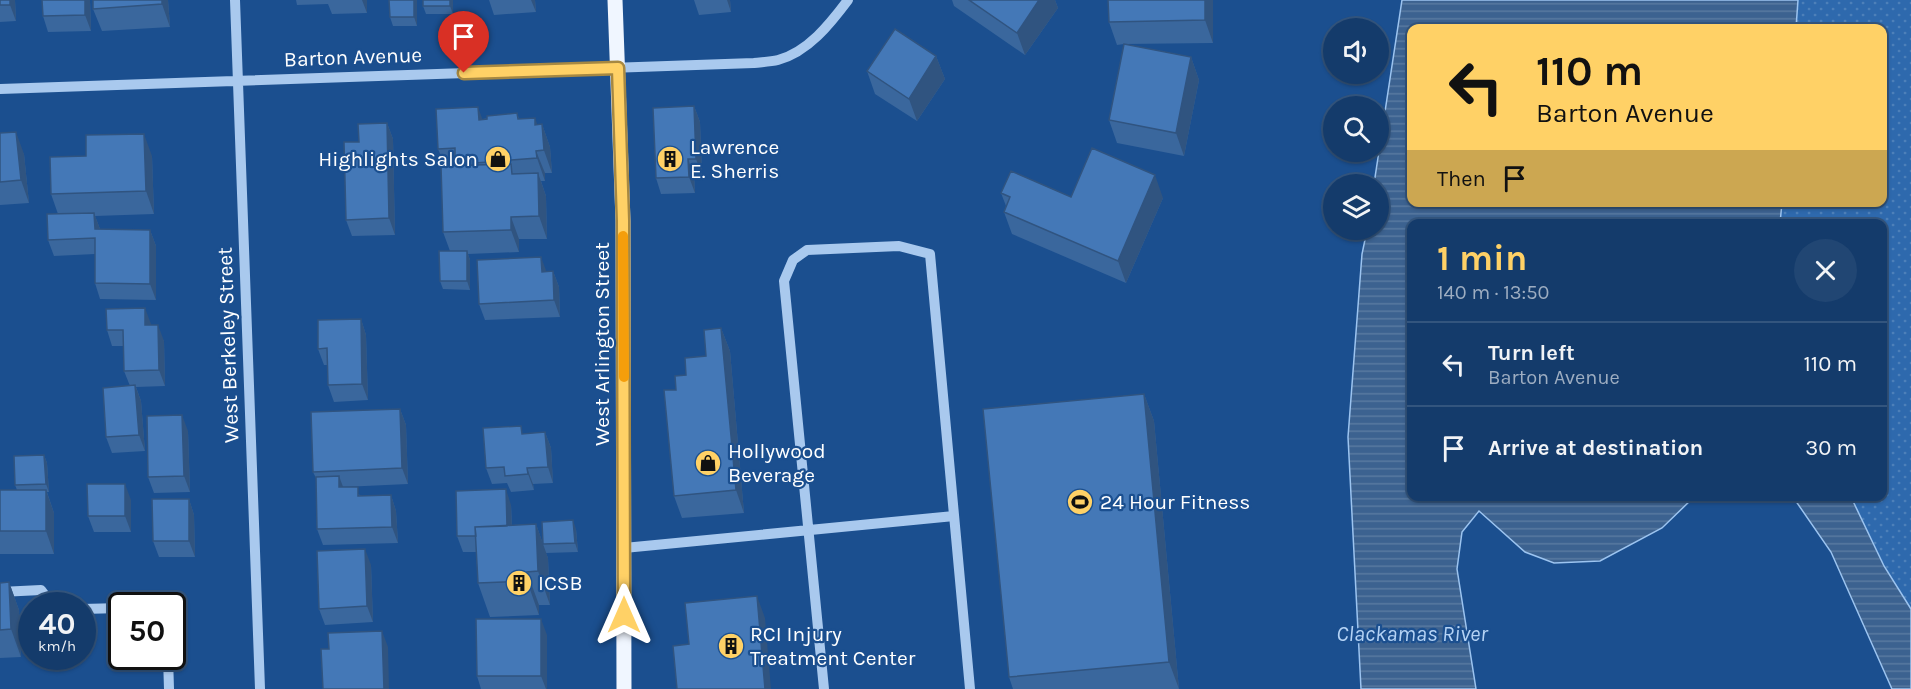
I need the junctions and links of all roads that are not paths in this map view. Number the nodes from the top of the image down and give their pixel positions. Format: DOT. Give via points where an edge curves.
graph roads {
  1 [pos="235,0"];
  2 [pos="615,0"];
  3 [pos="848,0"];
  4 [pos="618,68"];
  5 [pos="238,79"];
  6 [pos="0,89"];
  7 [pos="954,516"];
  8 [pos="808,530"];
  9 [pos="624,548"];
  10 [pos="0,592"];
  11 [pos="42,592"];
  12 [pos="168,670"];
  13 [pos="169,689"];
  14 [pos="260,689"];
  15 [pos="624,689"];
  16 [pos="824,689"];
  17 [pos="970,689"];
  1 -- 5 [label="street, West Berkeley Street"];
  2 -- 4 [label="main road, West Arlington Street"];
  3 -- 4 [label="street, Barton Avenue" via="808,44 779,60"];
  4 -- 5 [label="street, Barton Avenue"];
  4 -- 9 [label="main road, West Arlington Street"];
  5 -- 6 [label="street, Barton Avenue"];
  5 -- 14 [label="street, West Berkeley Street"];
  7 -- 8 [label="street"];
  7 -- 8 [label="street" via="930,254 899,246 807,250 793,260 784,281"];
  7 -- 17 [label="street"];
  8 -- 9 [label="street"];
  8 -- 16 [label="street"];
  9 -- 15 [label="main road, West Arlington Street"];
  10 -- 11 [label="street"];
  12 -- 13 [label="street"];
}
